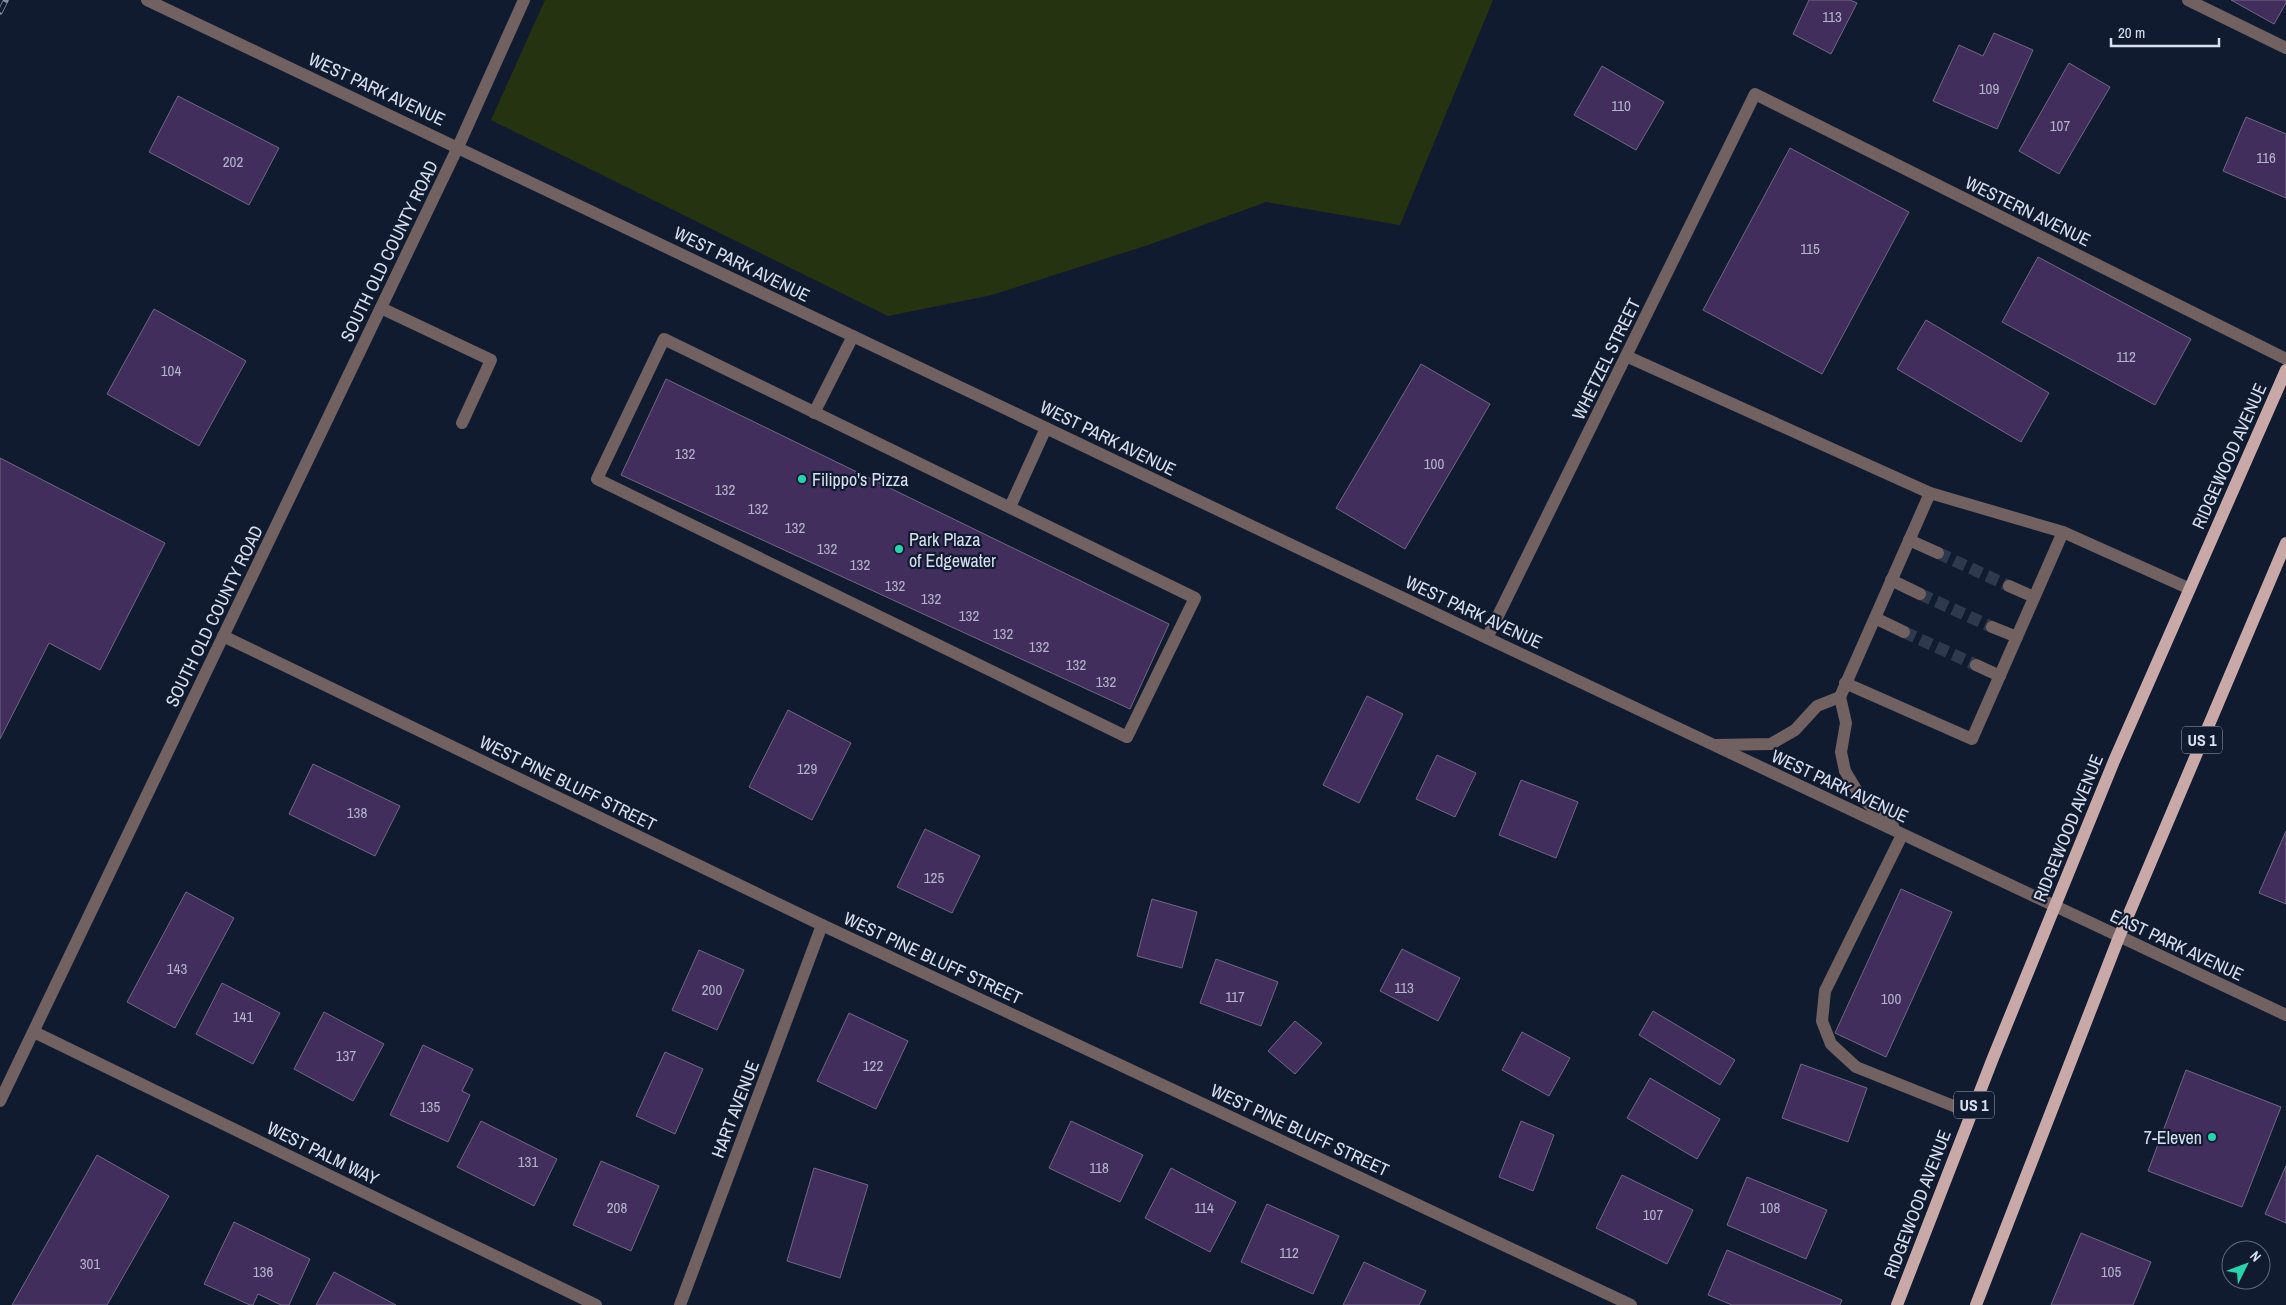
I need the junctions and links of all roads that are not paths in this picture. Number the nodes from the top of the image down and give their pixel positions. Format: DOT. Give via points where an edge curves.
graph roads {
  1 [pos="147,0"];
  2 [pos="524,0"];
  3 [pos="2188,0"];
  4 [pos="2286,48"];
  5 [pos="1754,94"];
  6 [pos="458,147"];
  7 [pos="381,308"];
  8 [pos="853,336"];
  9 [pos="1626,356"];
  10 [pos="2286,359"];
  11 [pos="2286,370"];
  12 [pos="814,413"];
  13 [pos="462,423"];
  14 [pos="1046,428"];
  15 [pos="1930,493"];
  16 [pos="1010,507"];
  17 [pos="2063,532"];
  18 [pos="1909,540"];
  19 [pos="2286,543"];
  20 [pos="1938,553"];
  21 [pos="1891,580"];
  22 [pos="2009,586"];
  23 [pos="2188,588"];
  24 [pos="1920,594"];
  25 [pos="2034,597"];
  26 [pos="1875,618"];
  27 [pos="1992,627"];
  28 [pos="1904,632"];
  29 [pos="224,636"];
  30 [pos="2016,637"];
  31 [pos="1487,638"];
  32 [pos="1976,665"];
  33 [pos="2000,676"];
  34 [pos="1845,683"];
  35 [pos="1840,697"];
  36 [pos="1713,745"];
  37 [pos="1902,835"];
  38 [pos="2054,907"];
  39 [pos="822,925"];
  40 [pos="2119,937"];
  41 [pos="2286,1015"];
  42 [pos="34,1032"];
  43 [pos="0,1101"];
  44 [pos="1971,1113"];
  45 [pos="596,1305"];
  46 [pos="680,1305"];
  47 [pos="1631,1305"];
  48 [pos="1897,1305"];
  49 [pos="1976,1305"];
  1 -- 6 [label="street, WEST PARK AVENUE"];
  2 -- 6 [label="street, SOUTH OLD COUNTY ROAD"];
  3 -- 4 [label="street"];
  5 -- 9 [label="street, WHETZEL STREET"];
  5 -- 10 [label="street, WESTERN AVENUE"];
  6 -- 7 [label="street, SOUTH OLD COUNTY ROAD"];
  6 -- 8 [label="street, WEST PARK AVENUE"];
  7 -- 13 [label="street" via="491,360"];
  7 -- 29 [label="street, SOUTH OLD COUNTY ROAD"];
  8 -- 12 [label="street"];
  8 -- 14 [label="street, WEST PARK AVENUE"];
  9 -- 15 [label="street"];
  9 -- 31 [label="street, WHETZEL STREET"];
  11 -- 23 [label="main road, RIDGEWOOD AVENUE / US 1"];
  12 -- 16 [label="street"];
  12 -- 16 [label="street" via="664,339 597,479 1128,737 1195,598"];
  14 -- 16 [label="street"];
  14 -- 31 [label="street, WEST PARK AVENUE"];
  15 -- 17 [label="street"];
  15 -- 18 [label="street"];
  17 -- 23 [label="street"];
  17 -- 25 [label="street"];
  18 -- 20 [label="street"];
  18 -- 21 [label="street"];
  19 -- 40 [label="main road, US 1"];
  21 -- 24 [label="street"];
  21 -- 26 [label="street"];
  22 -- 25 [label="street"];
  23 -- 38 [label="main road, RIDGEWOOD AVENUE / US 1"];
  25 -- 30 [label="street"];
  26 -- 28 [label="street"];
  26 -- 34 [label="street"];
  27 -- 30 [label="street"];
  29 -- 39 [label="street, WEST PINE BLUFF STREET"];
  29 -- 42 [label="street, SOUTH OLD COUNTY ROAD"];
  30 -- 33 [label="street"];
  31 -- 36 [label="street, WEST PARK AVENUE"];
  32 -- 33 [label="street"];
  33 -- 34 [label="street" via="1972,739"];
  34 -- 35 [label="street"];
  35 -- 36 [label="street" via="1817,706 1794,730 1771,744"];
  35 -- 37 [label="street" via="1846,723 1841,752 1845,771 1860,796"];
  36 -- 37 [label="street, WEST PARK AVENUE"];
  37 -- 38 [label="street, WEST PARK AVENUE"];
  37 -- 44 [label="street" via="1825,991 1822,1021 1831,1044 1856,1067"];
  38 -- 40 [label="street, EAST PARK AVENUE"];
  38 -- 44 [label="main road, RIDGEWOOD AVENUE / US 1"];
  39 -- 46 [label="street, HART AVENUE"];
  39 -- 47 [label="street, WEST PINE BLUFF STREET"];
  40 -- 41 [label="street, EAST PARK AVENUE"];
  40 -- 49 [label="main road, US 1"];
  42 -- 43 [label="street, SOUTH OLD COUNTY ROAD"];
  42 -- 45 [label="street, WEST PALM WAY"];
  44 -- 48 [label="main road, RIDGEWOOD AVENUE / US 1"];
}
